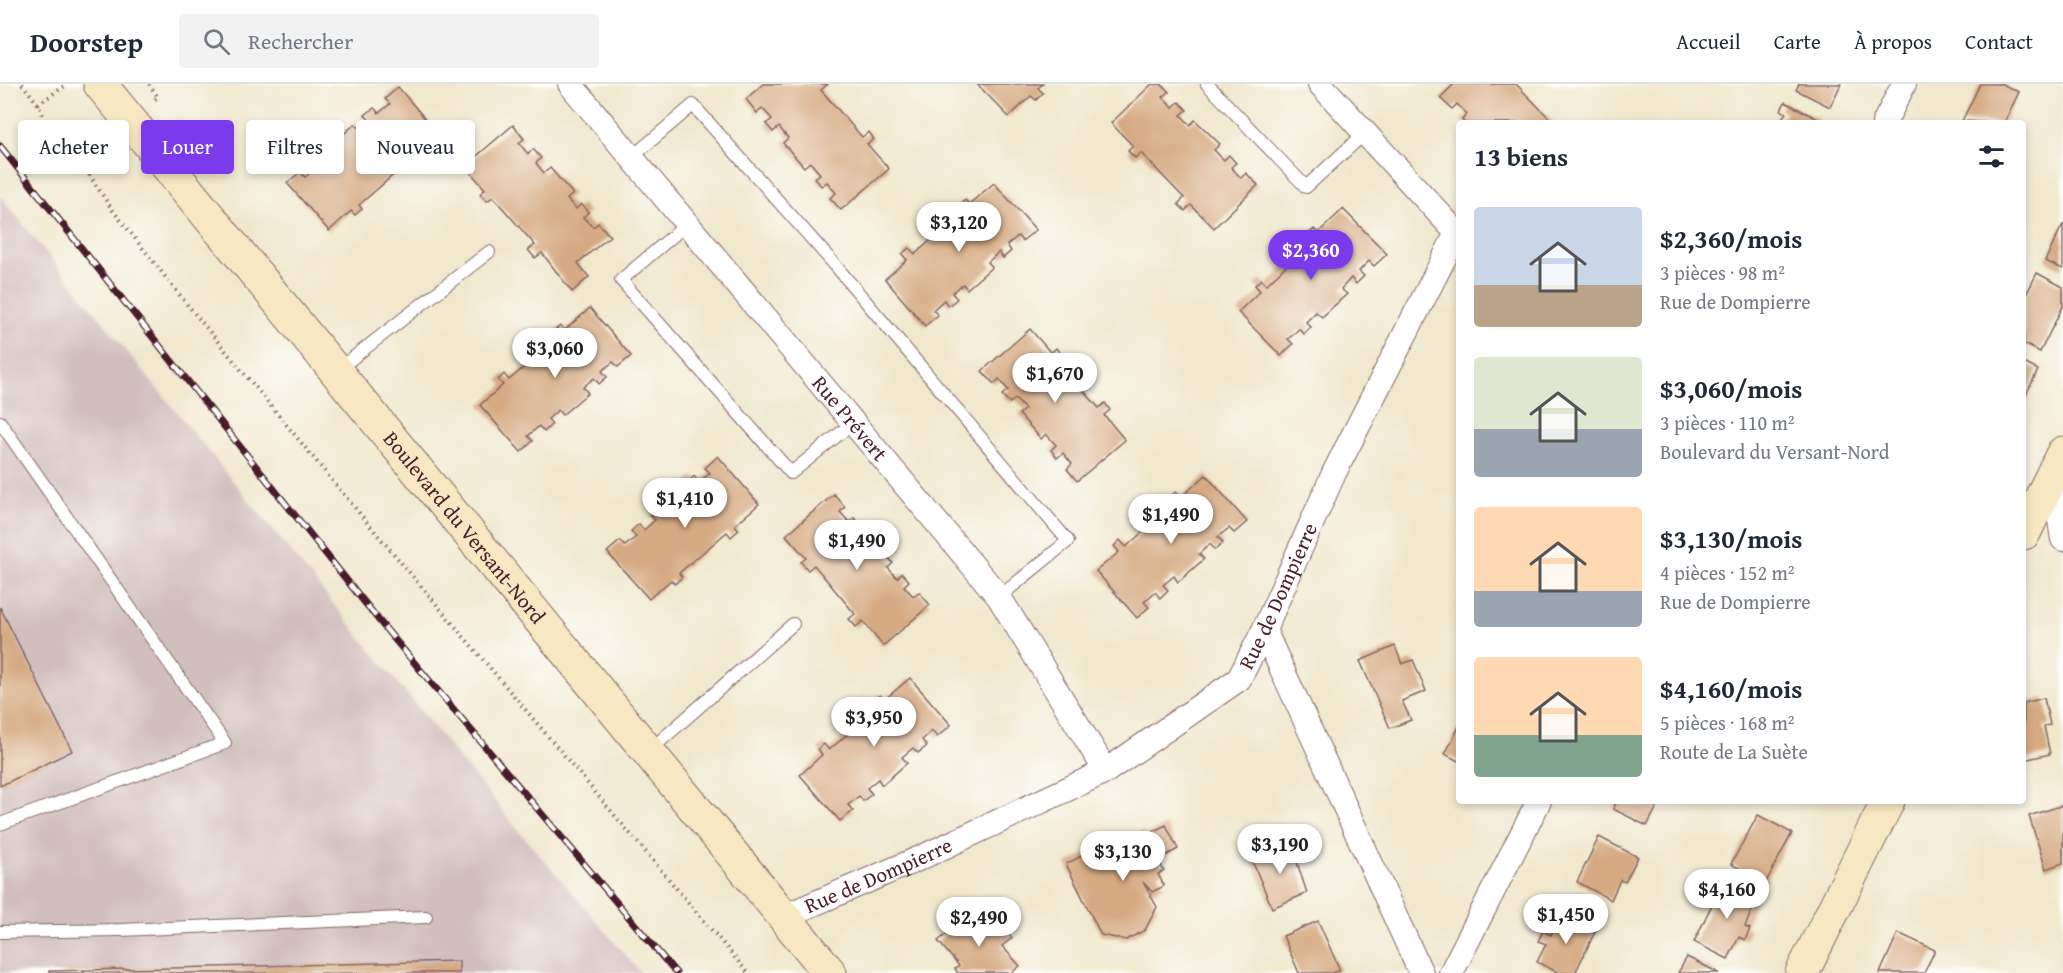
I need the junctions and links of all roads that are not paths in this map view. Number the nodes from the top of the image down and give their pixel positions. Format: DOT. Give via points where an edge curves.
graph roads {
  1 [pos="570,84"];
  2 [pos="1208,84"];
  3 [pos="1320,84"];
  4 [pos="1904,84"];
  5 [pos="110,88"];
  6 [pos="1886,120"];
  7 [pos="1365,133"];
  8 [pos="632,157"];
  9 [pos="687,224"];
  10 [pos="1456,232"];
  11 [pos="1456,235"];
  12 [pos="489,252"];
  13 [pos="335,372"];
  14 [pos="0,422"];
  15 [pos="854,422"];
  16 [pos="2058,464"];
  17 [pos="2026,529"];
  18 [pos="2063,539"];
  19 [pos="999,597"];
  20 [pos="793,624"];
  21 [pos="1264,630"];
  22 [pos="648,752"];
  23 [pos="1106,771"];
  24 [pos="1537,804"];
  25 [pos="1886,804"];
  26 [pos="0,824"];
  27 [pos="426,917"];
  28 [pos="783,917"];
  29 [pos="0,932"];
  30 [pos="830,973"];
  31 [pos="1421,973"];
  32 [pos="1451,973"];
  33 [pos="1802,973"];
  1 -- 8 [label="street, Rue Prévert"];
  2 -- 7 [label="lane" via="1306,187"];
  3 -- 7 [label="street, Rue de Dompierre"];
  4 -- 6 [label="street"];
  5 -- 13 [label="street, Boulevard du Versant-Nord"];
  7 -- 10 [label="street, Rue de Dompierre"];
  8 -- 9 [label="street, Rue Prévert"];
  8 -- 19 [label="lane" via="693,105 835,265 1068,541"];
  9 -- 15 [label="street, Rue Prévert"];
  9 -- 15 [label="lane" via="621,280 791,473"];
  11 -- 21 [label="street, Rue de Dompierre" via="1334,473"];
  12 -- 13 [label="lane"];
  13 -- 22 [label="street, Boulevard du Versant-Nord"];
  14 -- 26 [label="lane" via="225,743"];
  15 -- 19 [label="street, Rue Prévert"];
  16 -- 17 [label="street"];
  16 -- 18 [label="street"];
  19 -- 23 [label="street, Rue Prévert"];
  20 -- 22 [label="lane"];
  21 -- 23 [label="street, Rue de Dompierre" via="1239,679"];
  21 -- 31 [label="street"];
  22 -- 28 [label="street, Boulevard du Versant-Nord"];
  23 -- 28 [label="street, Rue de Dompierre"];
  24 -- 32 [label="street"];
  25 -- 33 [label="street"];
  27 -- 29 [label="lane"];
  28 -- 30 [label="street, Boulevard du Versant-Nord"];
}
